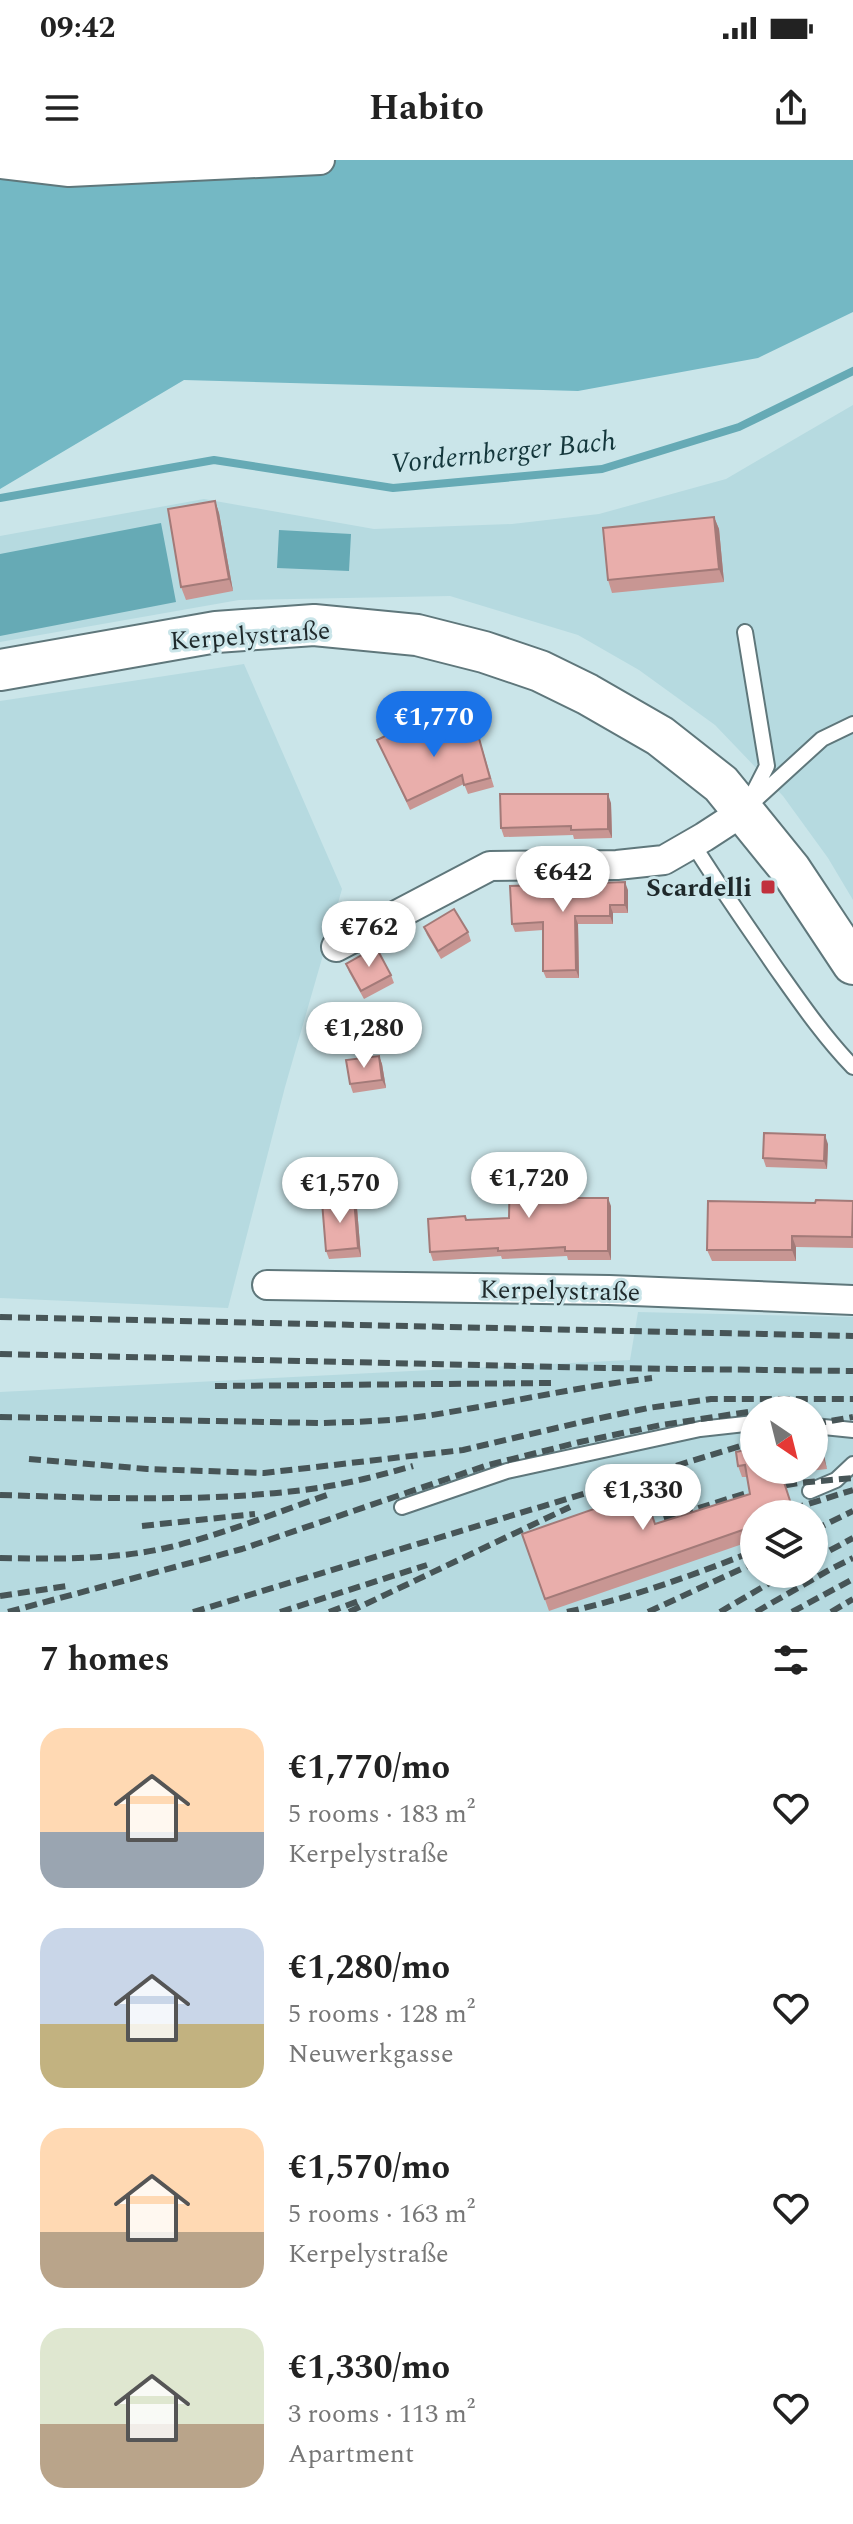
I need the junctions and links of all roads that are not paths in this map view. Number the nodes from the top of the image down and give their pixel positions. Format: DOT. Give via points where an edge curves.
graph roads {
  1 [pos="320,160"];
  2 [pos="0,164"];
  3 [pos="745,632"];
  4 [pos="0,670"];
  5 [pos="853,724"];
  6 [pos="744,811"];
  7 [pos="693,844"];
  8 [pos="336,947"];
  9 [pos="853,964"];
  10 [pos="853,1067"];
  11 [pos="267,1285"];
  12 [pos="853,1300"];
  13 [pos="740,1425"];
  14 [pos="828,1427"];
  15 [pos="853,1430"];
  16 [pos="853,1464"];
  17 [pos="810,1491"];
  18 [pos="402,1507"];
  1 -- 2 [label="street" via="69,172"];
  3 -- 6 [label="lane" via="767,766"];
  4 -- 6 [label="main road, Kerpelystraße" via="216,632 314,625 417,635 540,671 587,694 660,736 721,784"];
  5 -- 6 [label="lane" via="822,739"];
  6 -- 7 [label="street"];
  6 -- 9 [label="main road, Kerpelystraße"];
  7 -- 8 [label="street" via="664,860 648,862 490,866"];
  7 -- 10 [label="lane" via="784,979"];
  11 -- 12 [label="street, Kerpelystraße"];
  13 -- 18 [label="lane" via="507,1471"];
  14 -- 15 [label="lane"];
  16 -- 17 [label="lane" via="836,1480"];
}
